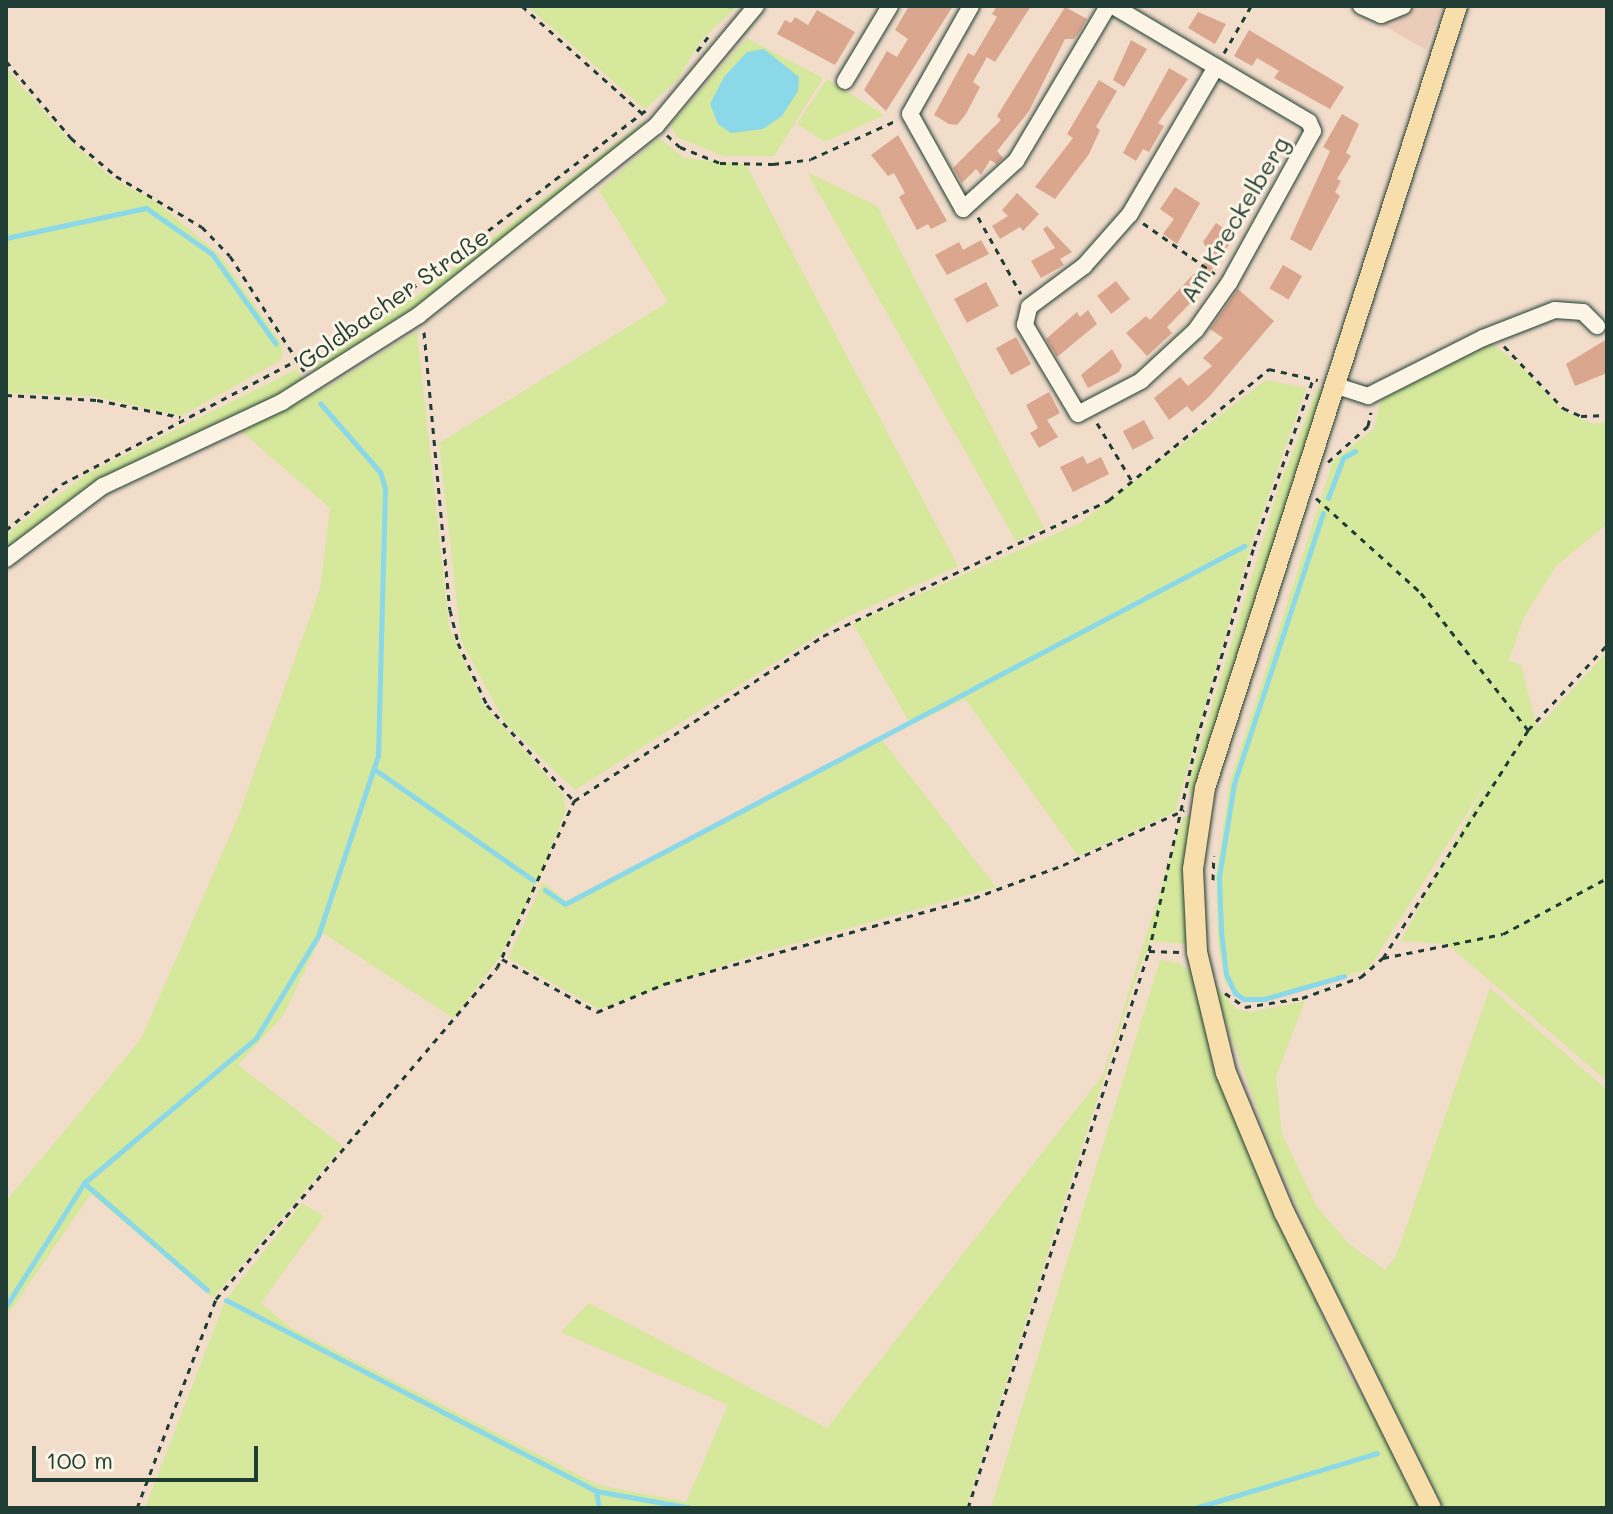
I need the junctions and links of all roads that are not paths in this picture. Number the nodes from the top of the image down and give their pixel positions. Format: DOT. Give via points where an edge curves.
graph roads {
  1 [pos="756,6"];
  2 [pos="890,6"];
  3 [pos="971,6"];
  4 [pos="1110,6"];
  5 [pos="1361,6"];
  6 [pos="1403,6"];
  7 [pos="1457,6"];
  8 [pos="1216,67"];
  9 [pos="845,81"];
  10 [pos="1597,326"];
  11 [pos="1337,386"];
  12 [pos="6,559"];
  13 [pos="1431,1508"];
  1 -- 12 [label="street, Goldbacher Straße" via="649,120 419,315 314,385 103,486"];
  2 -- 9 [label="street"];
  3 -- 4 [label="street" via="910,114 963,209 1016,161"];
  4 -- 8 [label="street"];
  5 -- 6 [label="street" via="1381,15"];
  7 -- 11 [label="main road"];
  8 -- 8 [label="street, Am Kreckelberg" via="1309,122 1313,131 1229,283 1196,330 1141,381 1078,414 1025,325 1029,307 1084,266 1130,214"];
  10 -- 11 [label="street" via="1583,312 1555,310 1483,338 1368,396"];
  11 -- 13 [label="main road" via="1203,804 1193,869 1197,952 1226,1073 1252,1139"];
}
